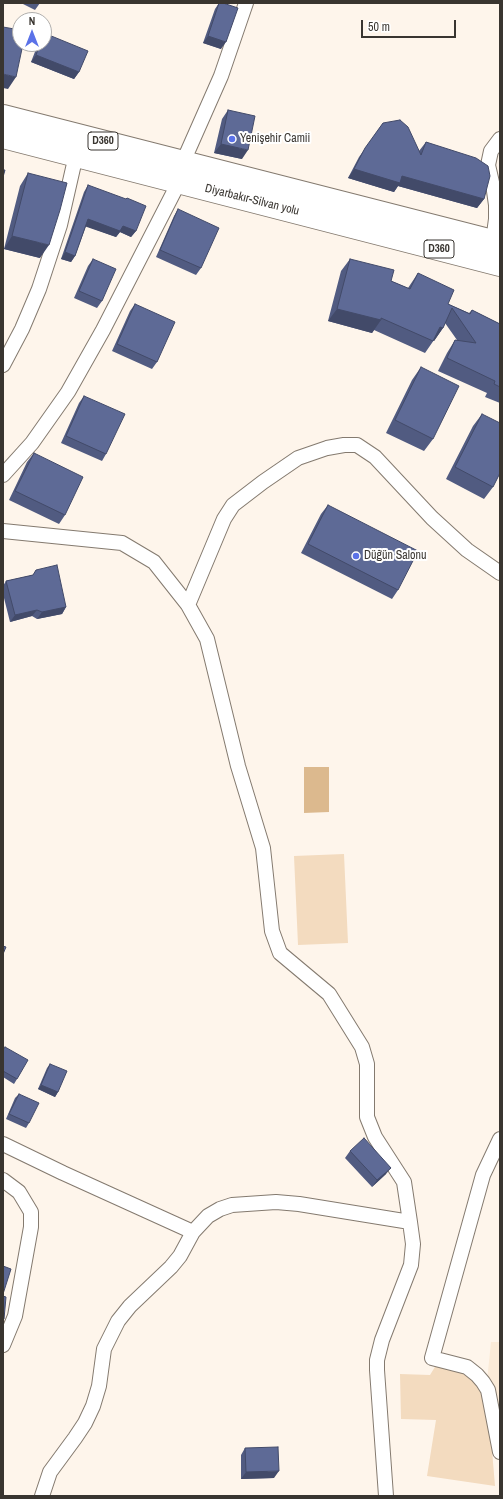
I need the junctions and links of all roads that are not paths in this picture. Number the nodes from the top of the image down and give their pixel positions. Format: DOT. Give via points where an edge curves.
graph roads {
  1 [pos="246,3"];
  2 [pos="3,116"];
  3 [pos="3,137"];
  4 [pos="500,139"];
  5 [pos="76,156"];
  6 [pos="190,174"];
  7 [pos="381,223"];
  8 [pos="496,242"];
  9 [pos="500,265"];
  10 [pos="3,365"];
  11 [pos="3,475"];
  12 [pos="3,531"];
  13 [pos="500,573"];
  14 [pos="188,605"];
  15 [pos="500,1139"];
  16 [pos="3,1144"];
  17 [pos="3,1180"];
  18 [pos="410,1222"];
  19 [pos="193,1232"];
  20 [pos="3,1345"];
  21 [pos="498,1423"];
  22 [pos="500,1452"];
  23 [pos="42,1496"];
  24 [pos="386,1496"];
  1 -- 6 [label="street"];
  2 -- 6 [label="highway, Diyarbakır-Silvan yolu / D360"];
  3 -- 5 [label="highway, Diyarbakır-Silvan yolu / D360"];
  4 -- 8 [label="street" via="491,151 488,165 496,206"];
  5 -- 6 [label="highway, Diyarbakır-Silvan yolu / D360"];
  5 -- 10 [label="street" via="60,225 44,276 22,329"];
  6 -- 7 [label="highway, Diyarbakır-Silvan yolu / D360"];
  6 -- 11 [label="street" via="68,392 32,443"];
  7 -- 8 [label="highway, Diyarbakır-Silvan yolu / D360"];
  7 -- 9 [label="highway, Diyarbakır-Silvan yolu / D360"];
  12 -- 14 [label="street" via="122,543 154,562"];
  13 -- 14 [label="street" via="467,550 432,518 375,457 357,445 344,445 298,458 233,505 224,519"];
  14 -- 18 [label="street" via="207,639 238,766 263,848 272,931 280,953 329,994 362,1047 367,1064 367,1117 375,1137 404,1182"];
  15 -- 21 [label="street" via="483,1175 432,1358 460,1365 477,1375 488,1390"];
  16 -- 19 [label="street"];
  17 -- 20 [label="street" via="19,1192 31,1212 31,1227 15,1316"];
  18 -- 19 [label="street" via="299,1204 262,1203 232,1205 220,1209 208,1216"];
  18 -- 24 [label="street" via="413,1244 411,1265 382,1340 377,1360"];
  19 -- 23 [label="street" via="180,1256 130,1306 109,1336 93,1406 85,1423 50,1472"];
  21 -- 22 [label="street"];
}
